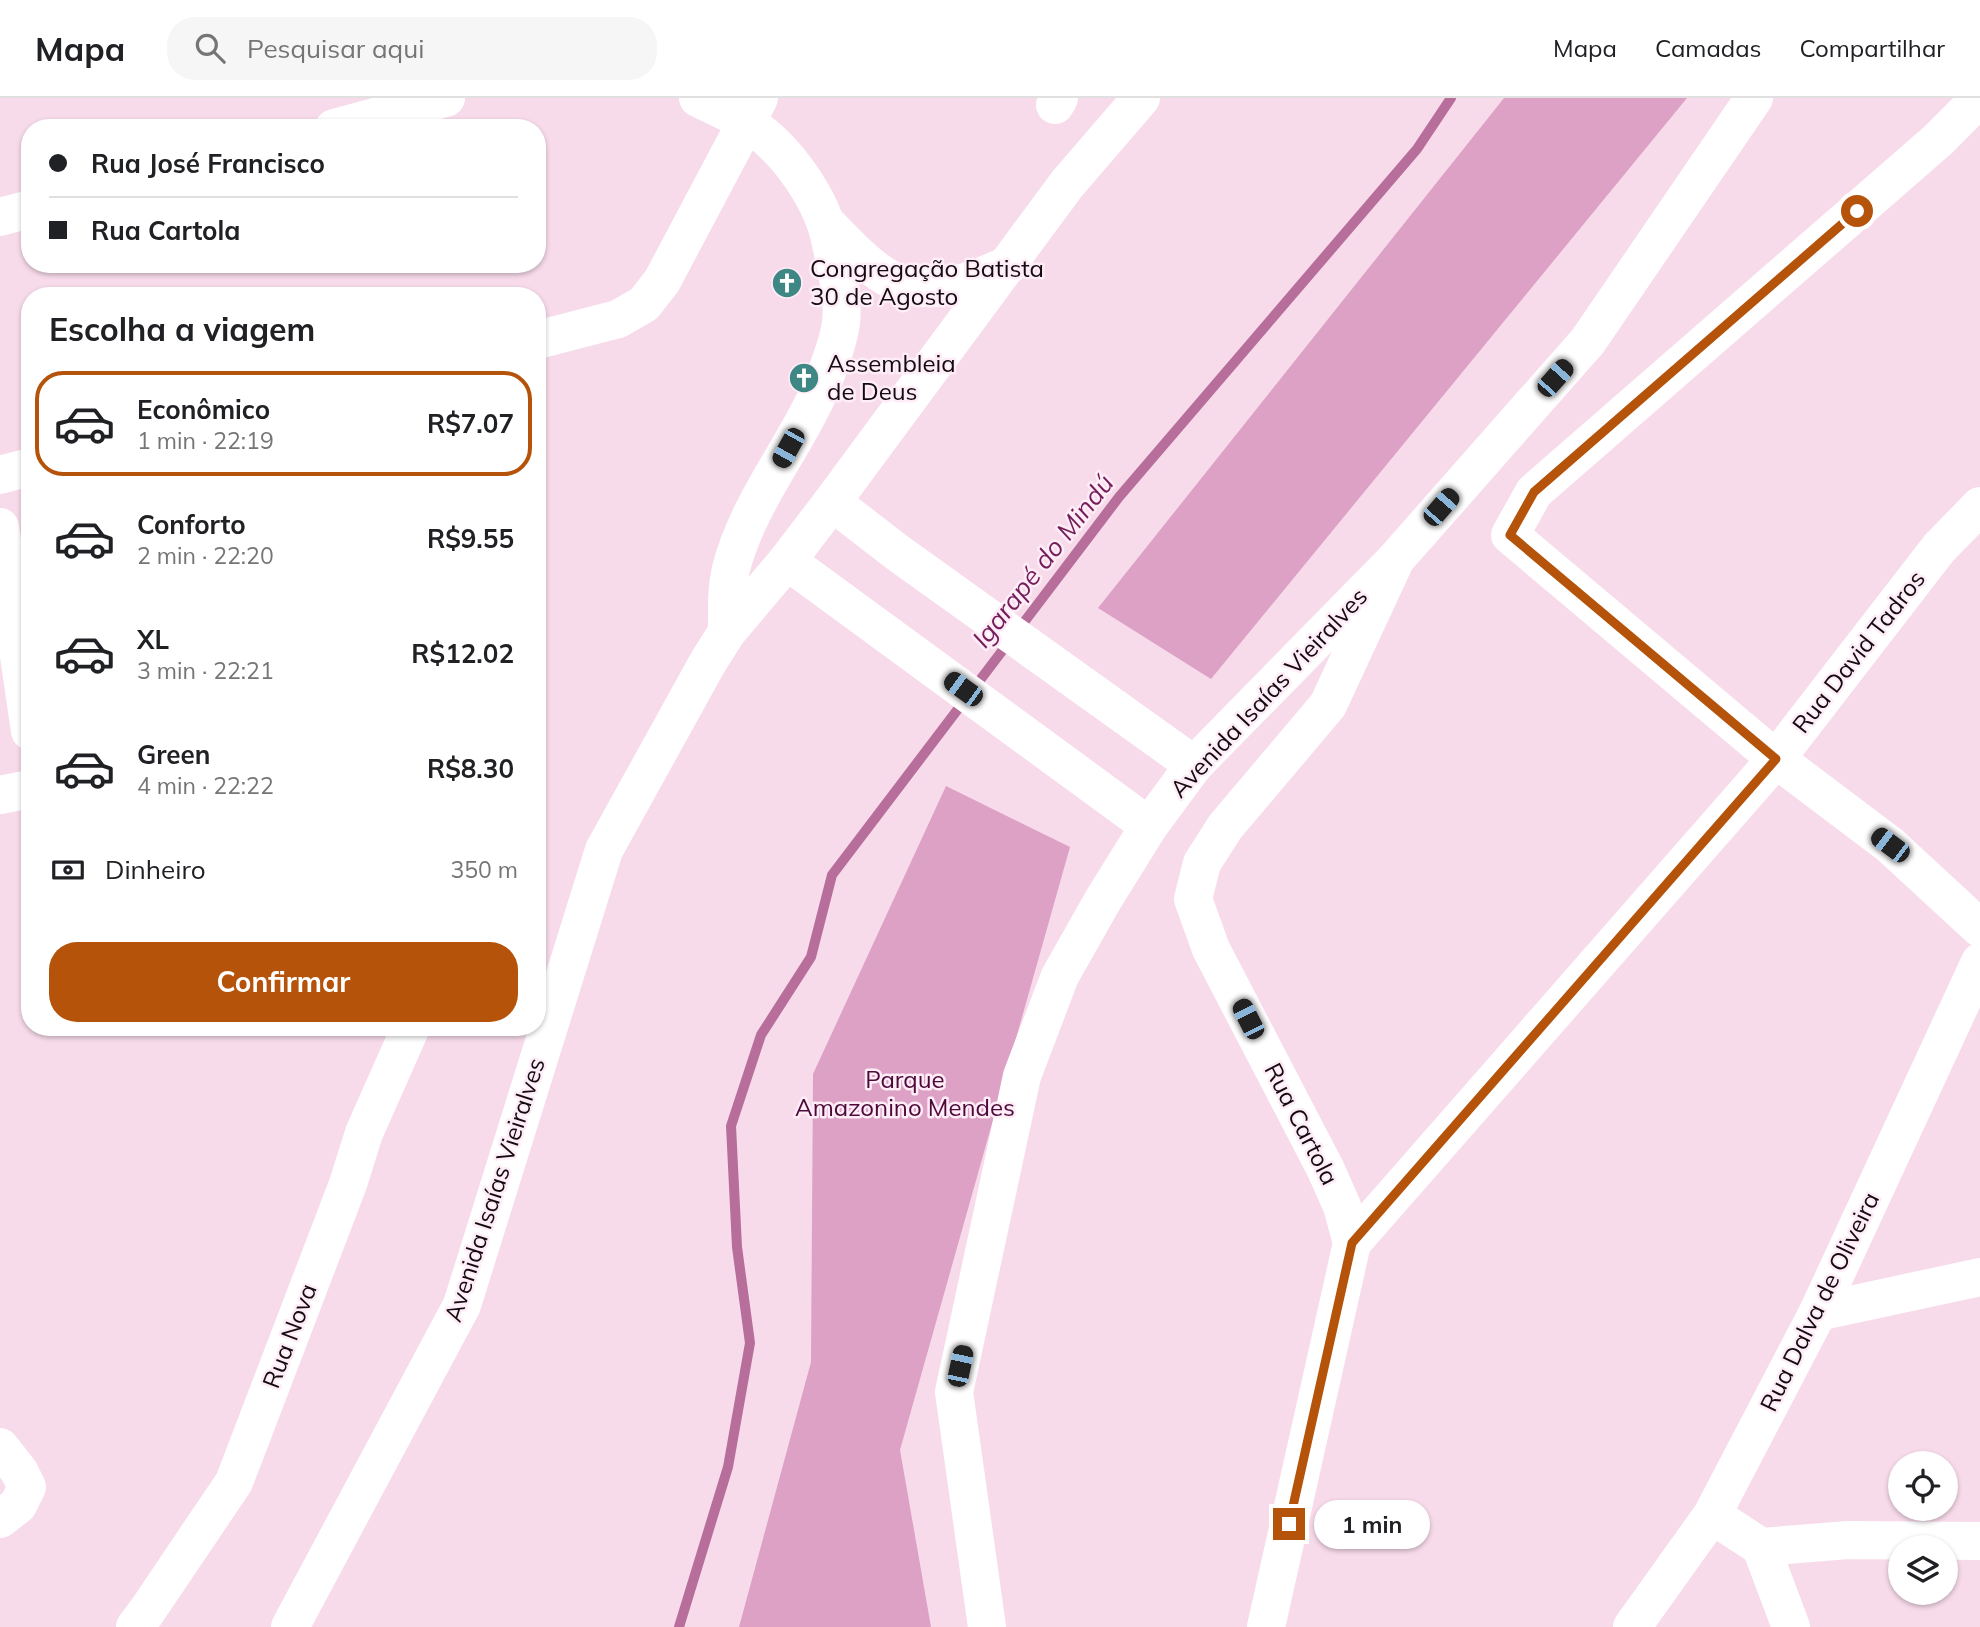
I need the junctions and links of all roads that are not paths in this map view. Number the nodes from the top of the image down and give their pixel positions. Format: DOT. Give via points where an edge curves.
graph roads {
  1 [pos="446,98"];
  2 [pos="698,98"];
  3 [pos="1141,98"];
  4 [pos="1754,98"];
  5 [pos="1980,98"];
  6 [pos="753,110"];
  7 [pos="368,119"];
  8 [pos="21,211"];
  9 [pos="0,216"];
  10 [pos="828,225"];
  11 [pos="1010,264"];
  12 [pos="546,338"];
  13 [pos="21,469"];
  14 [pos="0,475"];
  15 [pos="832,502"];
  16 [pos="1980,506"];
  17 [pos="0,527"];
  18 [pos="1395,560"];
  19 [pos="787,561"];
  20 [pos="727,632"];
  21 [pos="21,670"];
  22 [pos="1776,759"];
  23 [pos="1194,765"];
  24 [pos="21,791"];
  25 [pos="0,795"];
  26 [pos="1149,826"];
  27 [pos="1980,928"];
  28 [pos="1980,962"];
  29 [pos="407,1036"];
  30 [pos="546,1036"];
  31 [pos="546,1036"];
  32 [pos="1352,1243"];
  33 [pos="1980,1277"];
  34 [pos="1818,1312"];
  35 [pos="0,1447"];
  36 [pos="1712,1516"];
  37 [pos="0,1519"];
  38 [pos="1980,1541"];
  39 [pos="1761,1547"];
  40 [pos="135,1627"];
  41 [pos="290,1627"];
  42 [pos="987,1627"];
  43 [pos="1266,1627"];
  44 [pos="1632,1627"];
  45 [pos="1791,1627"];
  1 -- 7 [label="street"];
  2 -- 6 [label="street"];
  3 -- 11 [label="street, Avenida Isaías Vieiralves" via="1068,184"];
  4 -- 18 [label="street, Avenida Isaías Vieiralves" via="1588,341"];
  5 -- 22 [label="street" via="1938,140 1534,492 1510,535"];
  6 -- 10 [label="street"];
  6 -- 12 [label="street" via="662,281 644,304 618,318"];
  8 -- 9 [label="street"];
  10 -- 11 [label="street" via="875,269 904,285 947,287"];
  10 -- 20 [label="street" via="841,308 835,348 816,398 742,535 731,569"];
  11 -- 15 [label="street, Avenida Isaías Vieiralves"];
  13 -- 14 [label="street"];
  15 -- 19 [label="street, Avenida Isaías Vieiralves"];
  15 -- 23 [label="street"];
  16 -- 22 [label="street, Rua David Tadros" via="1939,548"];
  17 -- 21 [label="street"];
  18 -- 23 [label="street, Avenida Isaías Vieiralves"];
  18 -- 32 [label="street, Rua Cartola" via="1328,705 1226,827 1202,863 1193,899 1211,949 1325,1168"];
  19 -- 20 [label="street, Avenida Isaías Vieiralves"];
  19 -- 26 [label="street"];
  20 -- 30 [label="street, Avenida Isaías Vieiralves" via="604,850"];
  22 -- 27 [label="street" via="1890,845"];
  22 -- 32 [label="street, Rua David Tadros"];
  23 -- 26 [label="street, Avenida Isaías Vieiralves"];
  24 -- 25 [label="street"];
  26 -- 42 [label="street, Avenida Isaías Vieiralves" via="1060,976 1022,1076 954,1392"];
  28 -- 34 [label="street, Rua Dalva de Oliveira"];
  29 -- 40 [label="street, Rua Nova" via="364,1133 234,1482"];
  31 -- 41 [label="street, Avenida Isaías Vieiralves" via="462,1305"];
  32 -- 43 [label="street, Rua Cartola"];
  33 -- 34 [label="street"];
  34 -- 36 [label="street, Rua Dalva de Oliveira"];
  35 -- 37 [label="street" via="27,1487 18,1506"];
  36 -- 39 [label="street"];
  36 -- 44 [label="street, Rua Dalva de Oliveira"];
  38 -- 39 [label="street" via="1849,1540"];
  39 -- 45 [label="street"];
}
